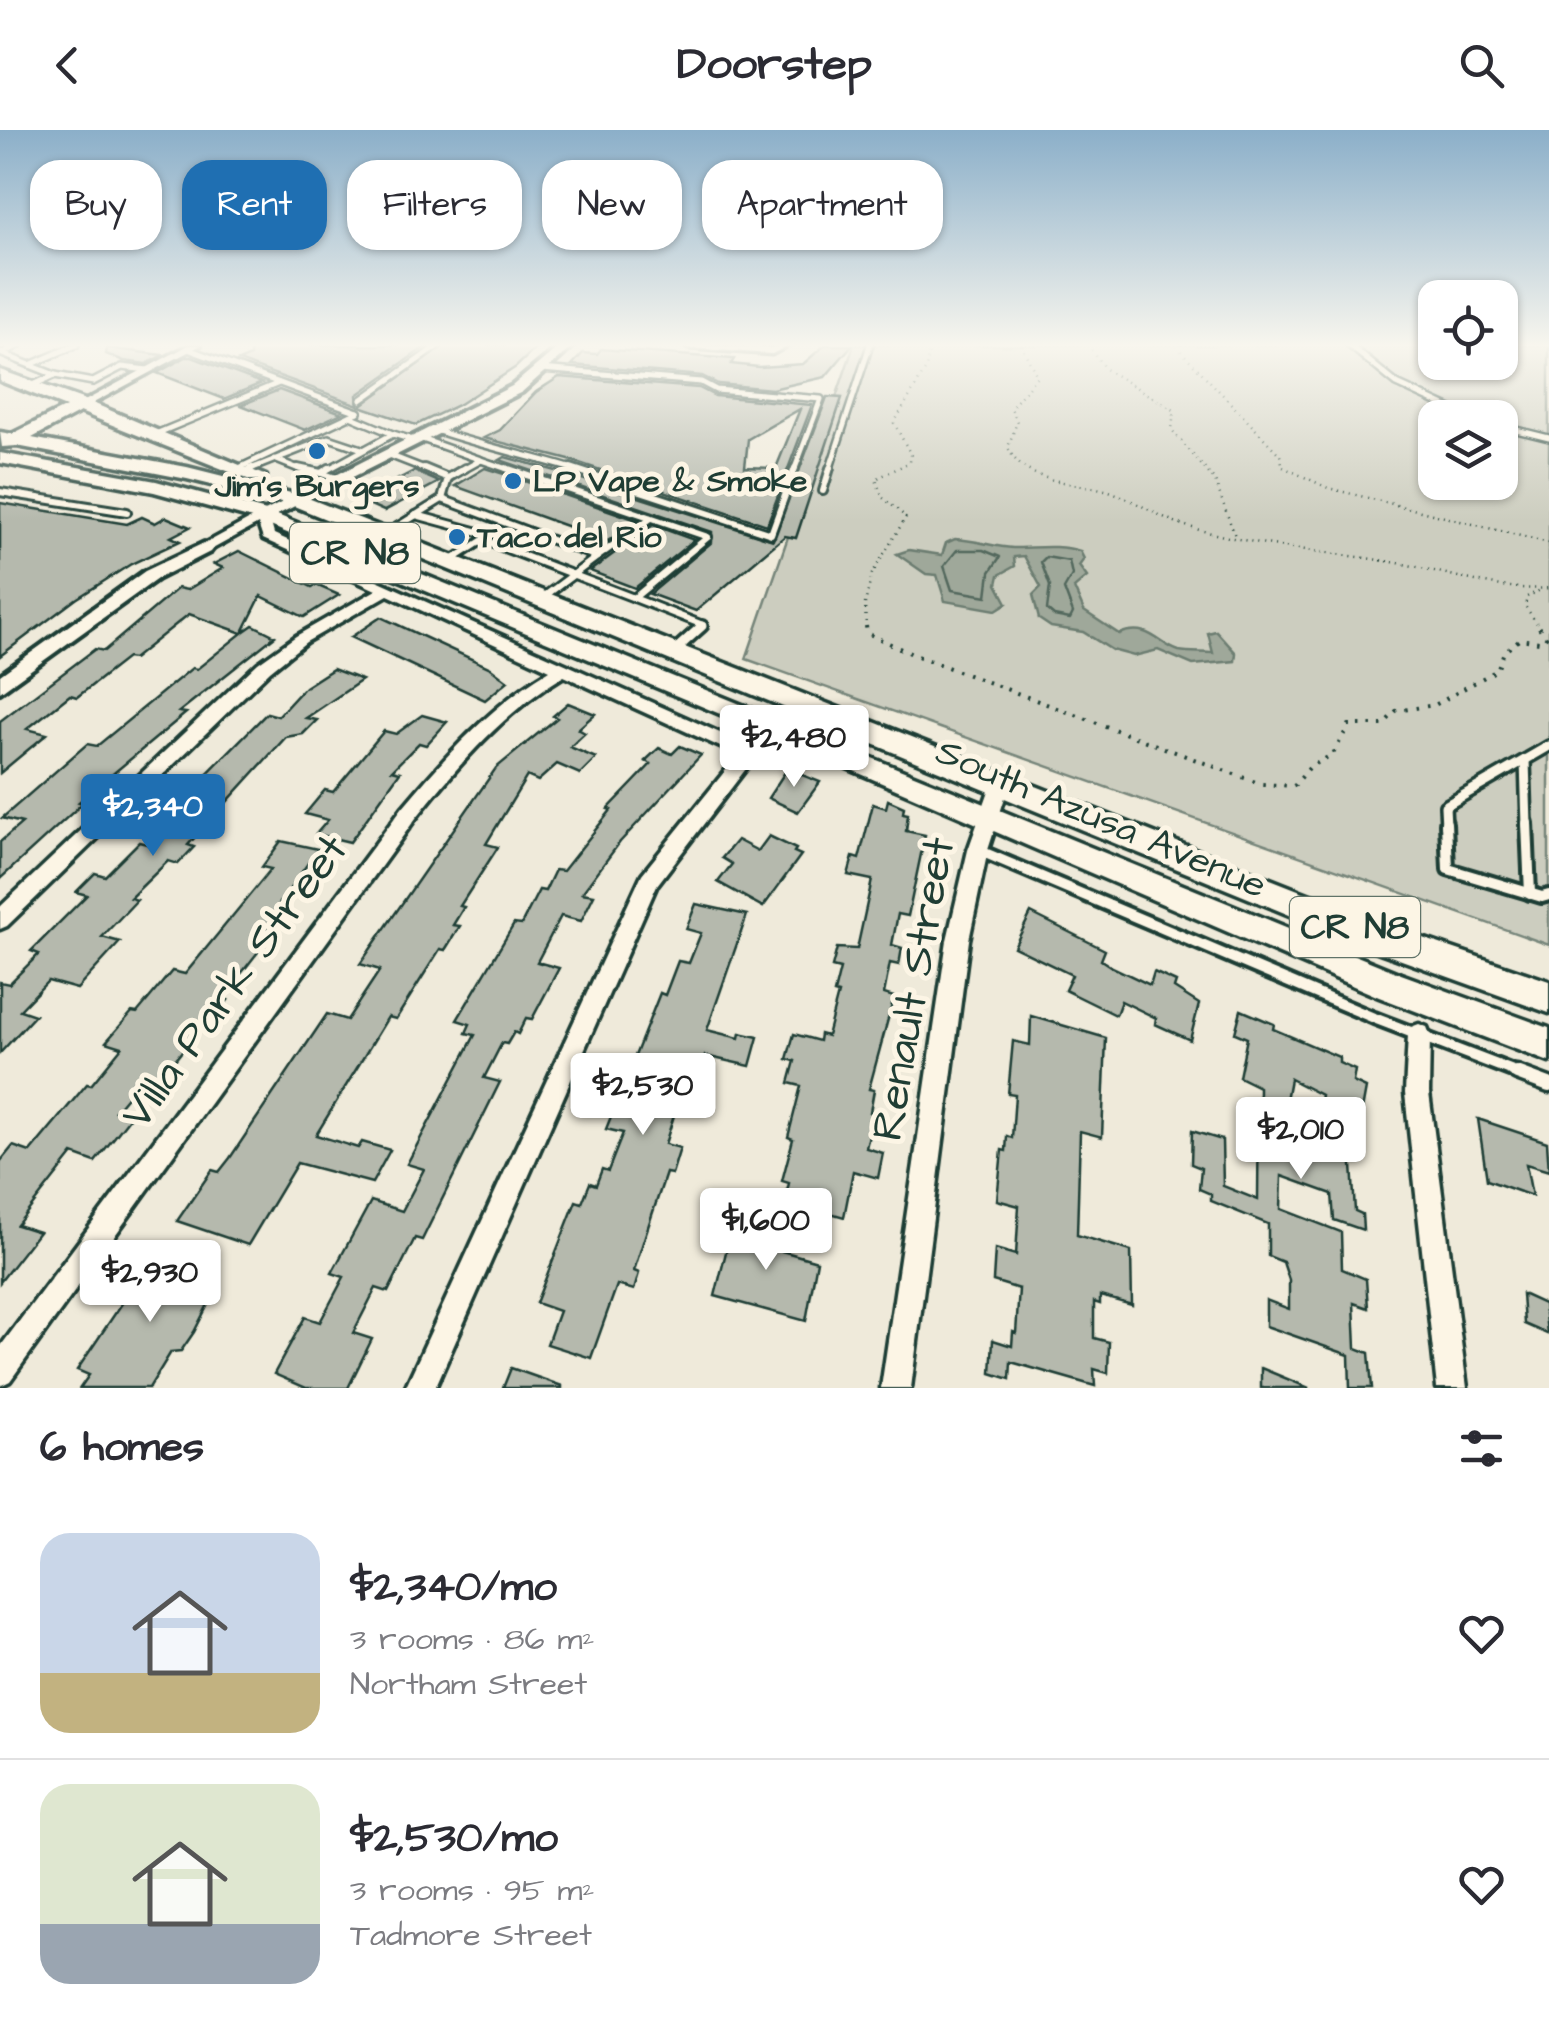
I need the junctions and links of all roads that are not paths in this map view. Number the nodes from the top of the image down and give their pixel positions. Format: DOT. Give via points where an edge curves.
graph roads {
  1 [pos="45,404"];
  2 [pos="231,404"];
  3 [pos="335,404"];
  4 [pos="489,404"];
  5 [pos="819,404"];
  6 [pos="851,404"];
  7 [pos="82,405"];
  8 [pos="349,416"];
  9 [pos="1518,430"];
  10 [pos="438,431"];
  11 [pos="394,434"];
  12 [pos="153,435"];
  13 [pos="3,437"];
  14 [pos="385,438"];
  15 [pos="1549,438"];
  16 [pos="419,440"];
  17 [pos="362,449"];
  18 [pos="388,455"];
  19 [pos="0,458"];
  20 [pos="274,460"];
  21 [pos="481,460"];
  22 [pos="242,470"];
  23 [pos="321,472"];
  24 [pos="448,478"];
  25 [pos="339,479"];
  26 [pos="823,491"];
  27 [pos="0,492"];
  28 [pos="442,499"];
  29 [pos="296,500"];
  30 [pos="127,512"];
  31 [pos="416,515"];
  32 [pos="263,516"];
  33 [pos="651,518"];
  34 [pos="508,524"];
  35 [pos="382,536"];
  36 [pos="486,537"];
  37 [pos="204,548"];
  38 [pos="597,557"];
  39 [pos="447,563"];
  40 [pos="573,574"];
  41 [pos="388,590"];
  42 [pos="634,598"];
  43 [pos="540,599"];
  44 [pos="513,618"];
  45 [pos="672,652"];
  46 [pos="563,669"];
  47 [pos="0,685"];
  48 [pos="777,727"];
  49 [pos="1549,746"];
  50 [pos="749,752"];
  51 [pos="1525,760"];
  52 [pos="1000,784"];
  53 [pos="988,819"];
  54 [pos="978,850"];
  55 [pos="1530,894"];
  56 [pos="1549,896"];
  57 [pos="0,920"];
  58 [pos="1549,997"];
  59 [pos="1419,1034"];
  60 [pos="1549,1045"];
  61 [pos="1549,1084"];
  62 [pos="0,1371"];
  63 [pos="420,1388"];
  64 [pos="896,1388"];
  65 [pos="1452,1388"];
  1 -- 13 [label="main road" via="38,416"];
  2 -- 12 [label="lane"];
  3 -- 8 [label="lane" via="358,412"];
  4 -- 10 [label="street"];
  5 -- 10 [label="lane" via="772,534"];
  6 -- 26 [label="lane"];
  7 -- 12 [label="main road"];
  7 -- 13 [label="main road"];
  8 -- 11 [label="lane"];
  8 -- 22 [label="lane"];
  9 -- 15 [label="lane"];
  10 -- 16 [label="street"];
  11 -- 14 [label="lane"];
  11 -- 16 [label="lane"];
  12 -- 22 [label="main road"];
  13 -- 29 [label="main road, South Azusa Avenue / CR N8"];
  14 -- 17 [label="lane"];
  16 -- 18 [label="street"];
  16 -- 21 [label="lane"];
  17 -- 20 [label="lane" via="329,438"];
  17 -- 23 [label="lane"];
  18 -- 24 [label="lane"];
  18 -- 25 [label="street"];
  19 -- 32 [label="main road, South Azusa Avenue / CR N8" via="156,487"];
  20 -- 22 [label="lane"];
  20 -- 23 [label="lane"];
  21 -- 24 [label="lane"];
  21 -- 33 [label="lane"];
  22 -- 29 [label="main road"];
  23 -- 25 [label="lane"];
  24 -- 28 [label="lane"];
  25 -- 29 [label="street"];
  27 -- 30 [label="lane"];
  28 -- 31 [label="lane"];
  28 -- 34 [label="lane"];
  29 -- 32 [label="street"];
  29 -- 35 [label="main road, South Azusa Avenue / CR N8"];
  31 -- 35 [label="lane"];
  31 -- 36 [label="lane" via="445,526 462,524"];
  32 -- 37 [label="street"];
  32 -- 41 [label="street" via="268,536"];
  32 -- 44 [label="main road, South Azusa Avenue / CR N8"];
  33 -- 38 [label="lane"];
  33 -- 42 [label="lane" via="708,537"];
  34 -- 36 [label="lane"];
  34 -- 38 [label="lane"];
  35 -- 39 [label="main road, South Azusa Avenue / CR N8"];
  36 -- 39 [label="lane"];
  36 -- 40 [label="lane"];
  37 -- 47 [label="street" via="151,575"];
  38 -- 40 [label="lane"];
  39 -- 43 [label="main road, South Azusa Avenue / CR N8"];
  40 -- 42 [label="lane"];
  40 -- 43 [label="lane"];
  41 -- 46 [label="street"];
  41 -- 57 [label="street" via="264,666"];
  42 -- 45 [label="lane" via="703,626"];
  43 -- 44 [label="main road"];
  43 -- 45 [label="main road, South Azusa Avenue / CR N8"];
  44 -- 48 [label="main road, South Azusa Avenue / CR N8"];
  45 -- 52 [label="main road, South Azusa Avenue / CR N8"];
  46 -- 50 [label="street"];
  46 -- 62 [label="street, Villa Park Street" via="538,682 461,749 408,813"];
  48 -- 50 [label="street"];
  48 -- 53 [label="main road, South Azusa Avenue / CR N8"];
  49 -- 51 [label="lane"];
  50 -- 63 [label="street" via="649,880"];
  51 -- 55 [label="lane"];
  51 -- 55 [label="lane" via="1445,806 1448,869"];
  52 -- 53 [label="street, Renault Street"];
  52 -- 58 [label="main road, South Azusa Avenue / CR N8" via="1394,943"];
  53 -- 54 [label="street, Renault Street"];
  53 -- 60 [label="main road, South Azusa Avenue / CR N8"];
  54 -- 59 [label="lane"];
  54 -- 64 [label="street, Renault Street" via="958,940"];
  55 -- 56 [label="lane"];
  59 -- 61 [label="lane"];
  59 -- 65 [label="street" via="1418,1093"];
}
